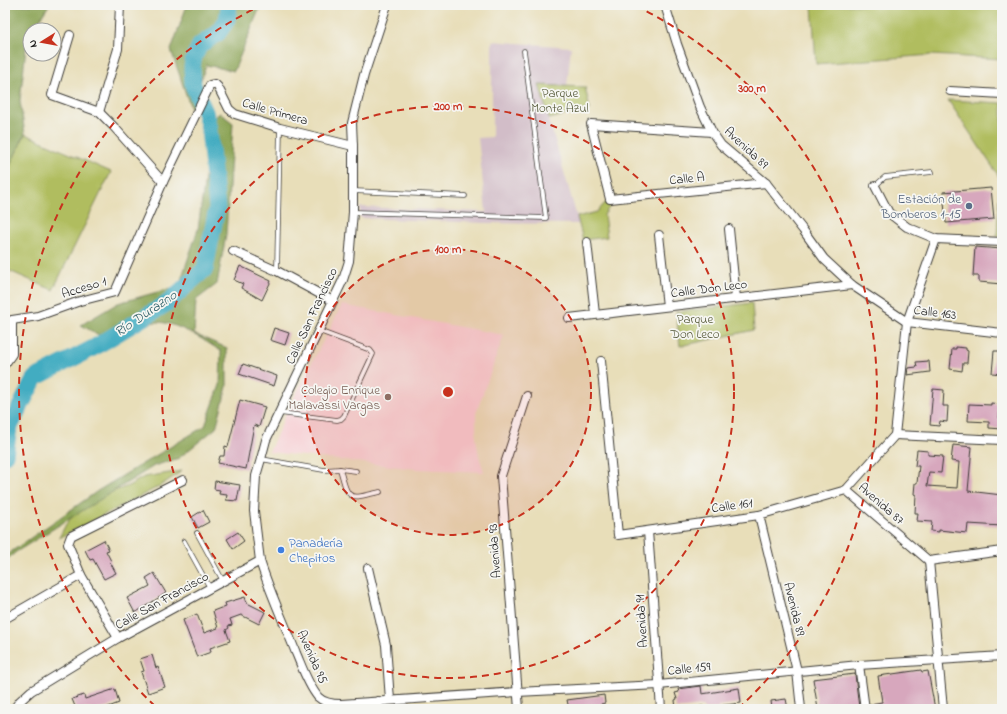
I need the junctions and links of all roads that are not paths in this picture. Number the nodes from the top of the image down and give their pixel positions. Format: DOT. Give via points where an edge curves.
graph roads {
  1 [pos="120,5"];
  2 [pos="387,5"];
  3 [pos="665,5"];
  4 [pos="70,35"];
  5 [pos="524,52"];
  6 [pos="950,91"];
  7 [pos="1002,94"];
  8 [pos="99,112"];
  9 [pos="280,128"];
  10 [pos="712,132"];
  11 [pos="353,146"];
  12 [pos="932,172"];
  13 [pos="162,182"];
  14 [pos="766,183"];
  15 [pos="874,186"];
  16 [pos="353,191"];
  17 [pos="465,196"];
  18 [pos="353,212"];
  19 [pos="729,229"];
  20 [pos="659,235"];
  21 [pos="936,239"];
  22 [pos="588,242"];
  23 [pos="1002,242"];
  24 [pos="233,251"];
  25 [pos="277,271"];
  26 [pos="852,284"];
  27 [pos="736,298"];
  28 [pos="333,301"];
  29 [pos="667,306"];
  30 [pos="596,314"];
  31 [pos="569,318"];
  32 [pos="9,320"];
  33 [pos="907,322"];
  34 [pos="319,331"];
  35 [pos="1002,333"];
  36 [pos="601,361"];
  37 [pos="5,364"];
  38 [pos="527,396"];
  39 [pos="280,412"];
  40 [pos="895,435"];
  41 [pos="1002,440"];
  42 [pos="261,459"];
  43 [pos="340,469"];
  44 [pos="356,471"];
  45 [pos="183,480"];
  46 [pos="846,490"];
  47 [pos="380,492"];
  48 [pos="759,515"];
  49 [pos="648,531"];
  50 [pos="197,533"];
  51 [pos="184,541"];
  52 [pos="1002,551"];
  53 [pos="260,561"];
  54 [pos="929,561"];
  55 [pos="368,568"];
  56 [pos="81,575"];
  57 [pos="223,581"];
  58 [pos="210,588"];
  59 [pos="8,617"];
  60 [pos="118,638"];
  61 [pos="1002,656"];
  62 [pos="939,659"];
  63 [pos="859,665"];
  64 [pos="797,671"];
  65 [pos="659,684"];
  66 [pos="517,692"];
  67 [pos="390,700"];
  68 [pos="379,705"];
  69 [pos="14,709"];
  70 [pos="519,709"];
  71 [pos="661,709"];
  72 [pos="800,709"];
  73 [pos="865,709"];
  74 [pos="943,709"];
  1 -- 8 [label="street" via="118,49"];
  2 -- 11 [label="street, Calle San Francisco" via="356,104 352,123"];
  3 -- 10 [label="street, Avenida 89" via="700,107"];
  4 -- 8 [label="street" via="52,95"];
  5 -- 18 [label="lane" via="546,218"];
  6 -- 7 [label="street"];
  8 -- 13 [label="street"];
  9 -- 11 [label="street, Calle Primera"];
  9 -- 13 [label="street, Calle Primera" via="235,114 229,109 218,86 210,86"];
  9 -- 25 [label="lane"];
  10 -- 14 [label="street, Avenida 89" via="721,145"];
  10 -- 14 [label="street, Calle A" via="592,124 610,200"];
  11 -- 16 [label="street, Calle San Francisco"];
  12 -- 15 [label="lane" via="885,177"];
  13 -- 32 [label="street, Acceso 1" via="115,292 38,316"];
  14 -- 26 [label="street, Avenida 89" via="824,259"];
  15 -- 21 [label="street" via="889,213 907,227"];
  16 -- 17 [label="lane"];
  16 -- 18 [label="street, Calle San Francisco"];
  18 -- 28 [label="street, Calle San Francisco" via="350,261"];
  19 -- 27 [label="street"];
  20 -- 29 [label="street"];
  21 -- 23 [label="street"];
  21 -- 33 [label="street"];
  22 -- 30 [label="street"];
  24 -- 25 [label="street"];
  25 -- 28 [label="street"];
  26 -- 27 [label="street, Calle Don Leco"];
  26 -- 33 [label="street, Calle 163"];
  27 -- 29 [label="street, Calle Don Leco"];
  28 -- 34 [label="street, Calle San Francisco"];
  29 -- 30 [label="street, Calle Don Leco"];
  30 -- 31 [label="street, Calle Don Leco"];
  32 -- 37 [label="street, Acceso 1" via="12,354"];
  33 -- 35 [label="street, Calle 163"];
  33 -- 40 [label="street"];
  34 -- 39 [label="street, Calle San Francisco"];
  34 -- 39 [label="lane" via="370,350 373,354 344,416 336,420"];
  36 -- 49 [label="street, Calle 161" via="618,535"];
  38 -- 66 [label="street, Avenida 93" via="501,476"];
  39 -- 42 [label="street, Calle San Francisco" via="266,440"];
  40 -- 41 [label="street"];
  40 -- 46 [label="street, Avenida 87"];
  42 -- 43 [label="lane" via="324,470"];
  42 -- 53 [label="street, Calle San Francisco" via="256,476 254,511"];
  43 -- 44 [label="lane"];
  43 -- 47 [label="lane" via="350,496"];
  45 -- 56 [label="street" via="71,536 68,544"];
  46 -- 48 [label="street, Calle 161"];
  46 -- 54 [label="street, Avenida 87"];
  48 -- 49 [label="street, Calle 161"];
  48 -- 64 [label="street, Avenida 89"];
  49 -- 65 [label="street, Avenida 91"];
  50 -- 57 [label="lane"];
  51 -- 58 [label="lane"];
  52 -- 54 [label="street"];
  53 -- 57 [label="street, Calle San Francisco"];
  53 -- 68 [label="street, Avenida 95" via="307,679 317,696 322,701 330,703"];
  54 -- 62 [label="street"];
  55 -- 67 [label="street" via="386,646"];
  56 -- 59 [label="street"];
  56 -- 60 [label="street"];
  57 -- 58 [label="street, Calle San Francisco"];
  58 -- 60 [label="street, Calle San Francisco"];
  60 -- 69 [label="street, Calle San Francisco" via="31,691"];
  61 -- 62 [label="street, Calle 159"];
  62 -- 63 [label="street, Calle 159"];
  62 -- 74 [label="street"];
  63 -- 64 [label="street, Calle 159"];
  63 -- 73 [label="street"];
  64 -- 65 [label="street, Calle 159"];
  64 -- 72 [label="street, Avenida 89"];
  65 -- 66 [label="street, Calle 159"];
  65 -- 71 [label="street, Avenida 91"];
  66 -- 67 [label="street, Calle 159"];
  66 -- 70 [label="street, Avenida 93"];
  67 -- 68 [label="street, Calle 159"];
}
